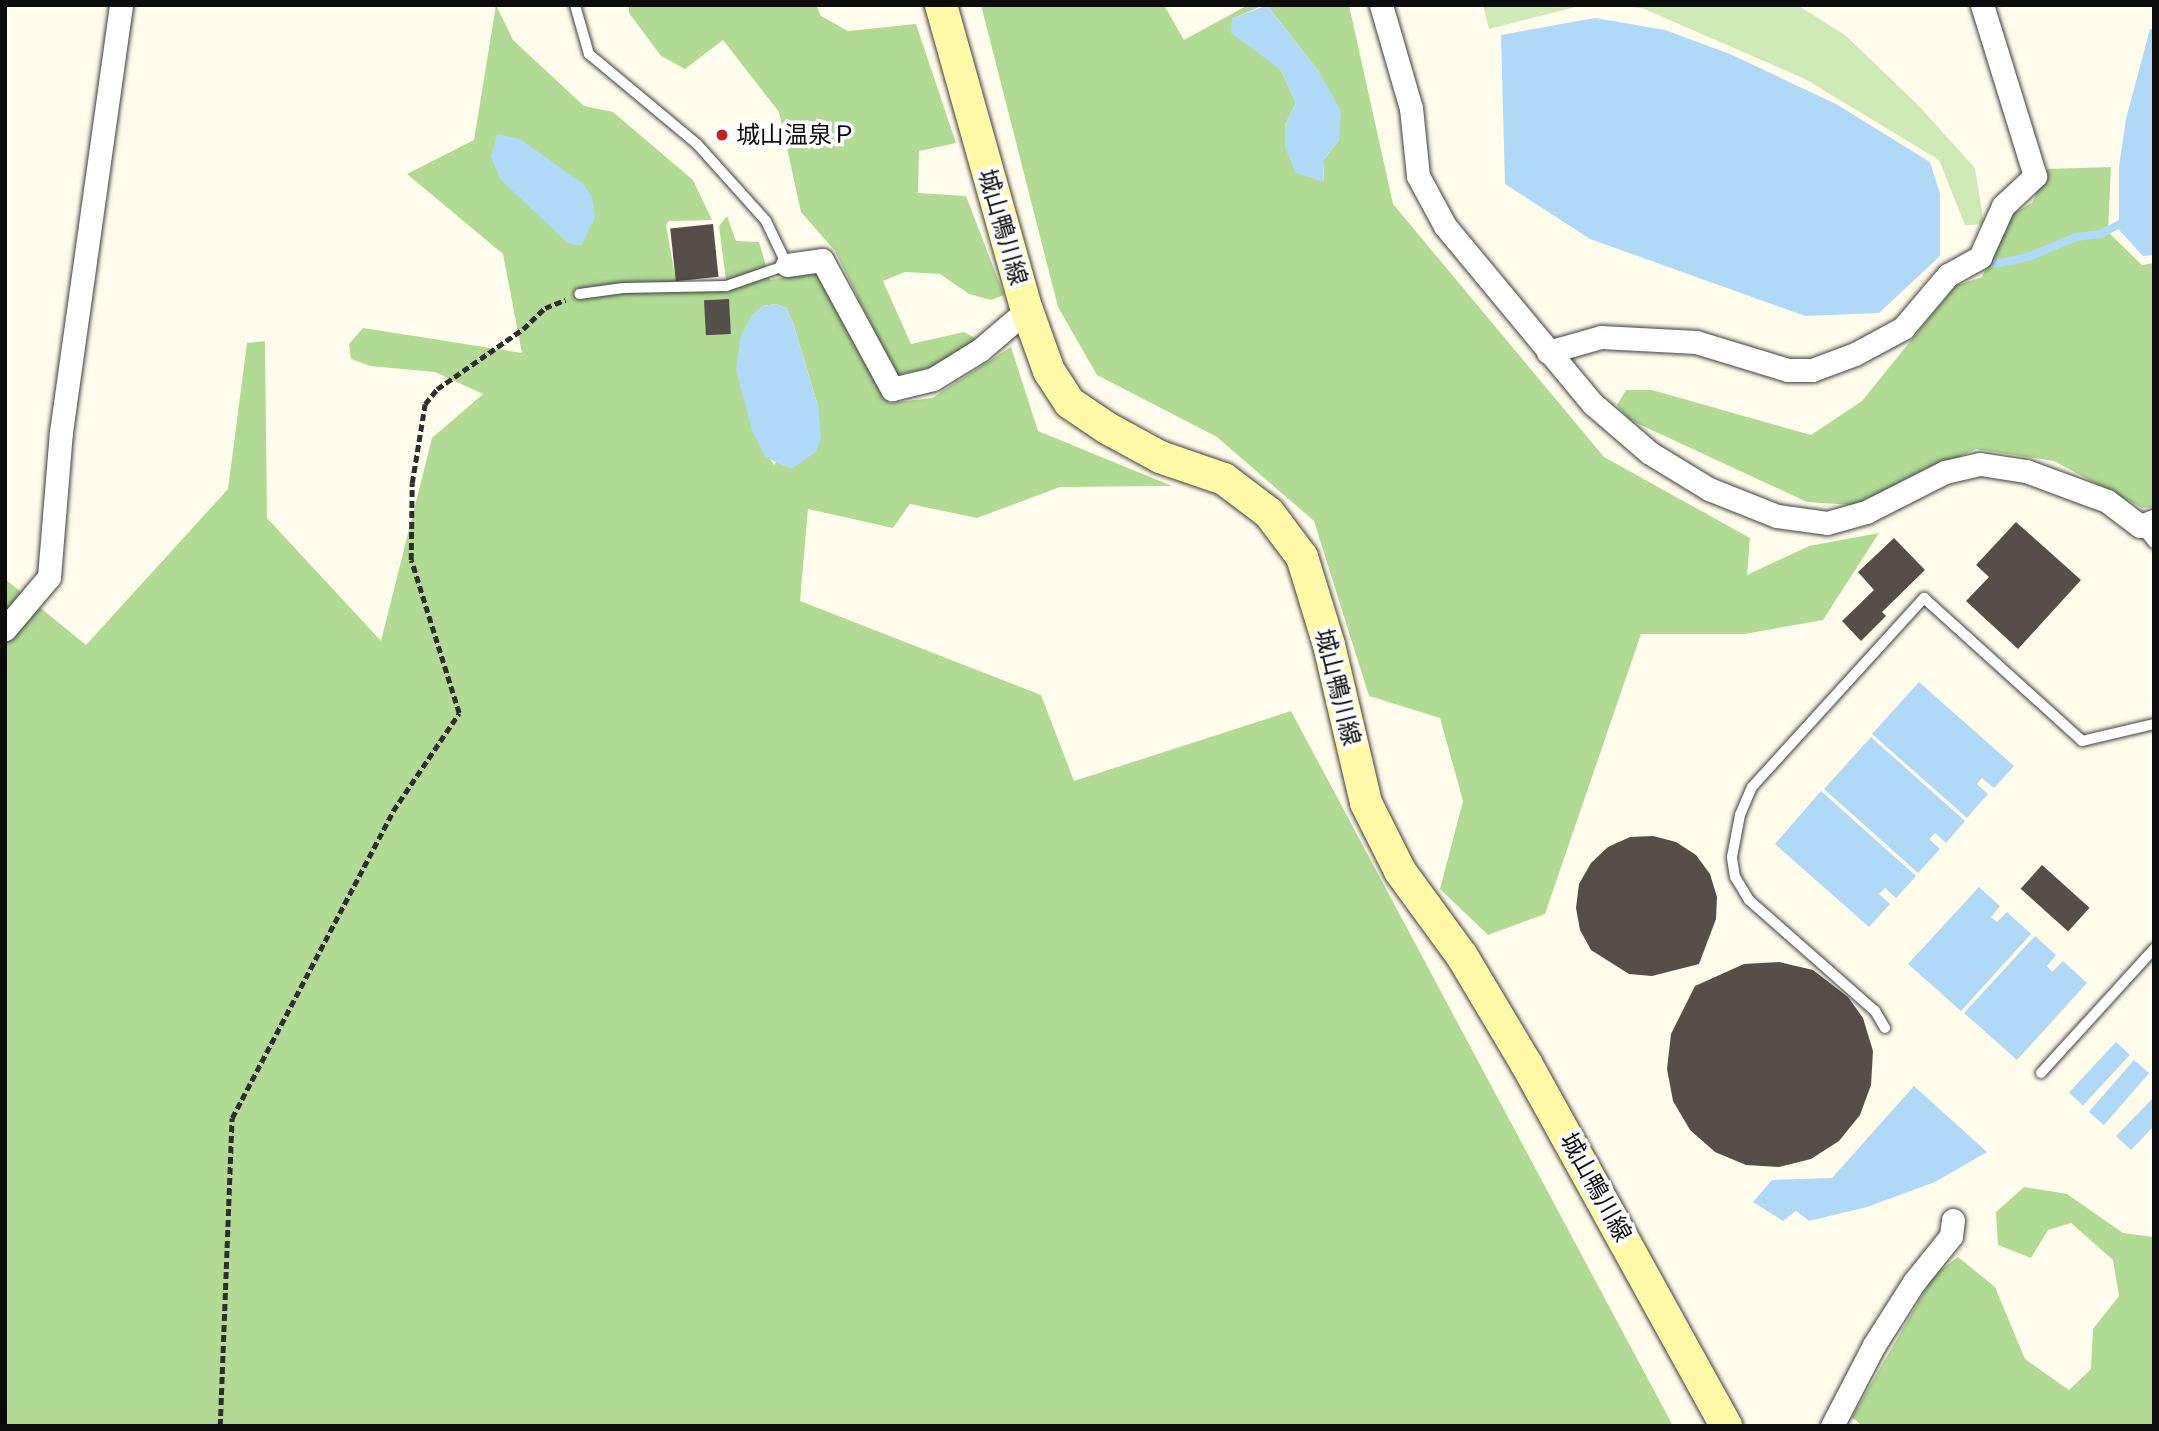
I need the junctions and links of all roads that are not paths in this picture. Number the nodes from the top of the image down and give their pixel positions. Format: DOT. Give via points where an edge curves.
graph roads {
  1 [pos="121,5"];
  2 [pos="575,5"];
  3 [pos="941,5"];
  4 [pos="1381,5"];
  5 [pos="1982,5"];
  6 [pos="787,265"];
  7 [pos="579,294"];
  8 [pos="1027,310"];
  9 [pos="1548,352"];
  10 [pos="2149,530"];
  11 [pos="5,629"];
  12 [pos="2154,724"];
  13 [pos="2154,949"];
  14 [pos="1885,1028"];
  15 [pos="2041,1073"];
  16 [pos="1954,1220"];
  17 [pos="1726,1426"];
  18 [pos="1832,1426"];
  1 -- 11 [label="street" via="61,432 49,577"];
  2 -- 6 [label="lane" via="589,54 697,144 766,221"];
  3 -- 8 [label="main road, 城山鴨川線"];
  4 -- 9 [label="street" via="1411,108 1418,176 1445,226"];
  5 -- 9 [label="street" via="2035,176 2003,206 1980,257 1948,275 1903,328 1812,370 1788,370 1696,342 1601,337"];
  6 -- 7 [label="lane" via="726,286 623,288"];
  6 -- 8 [label="street" via="822,260 892,388 933,379 981,350"];
  8 -- 17 [label="main road, 城山鴨川線" via="1049,372 1070,403 1160,457 1224,480 1269,513 1302,557 1329,645 1366,803 1400,871 1462,956 1527,1065"];
  9 -- 10 [label="street" via="1593,404 1650,453 1709,489 1777,516 1827,523 1866,512 1945,472 1980,464 2026,471 2107,501"];
  12 -- 14 [label="lane" via="2082,741 1924,598 1752,787 1740,814 1732,857 1735,877 1749,900 1875,1011"];
  13 -- 15 [label="lane"];
  16 -- 18 [label="street" via="1951,1236 1914,1282 1874,1345"];
}
